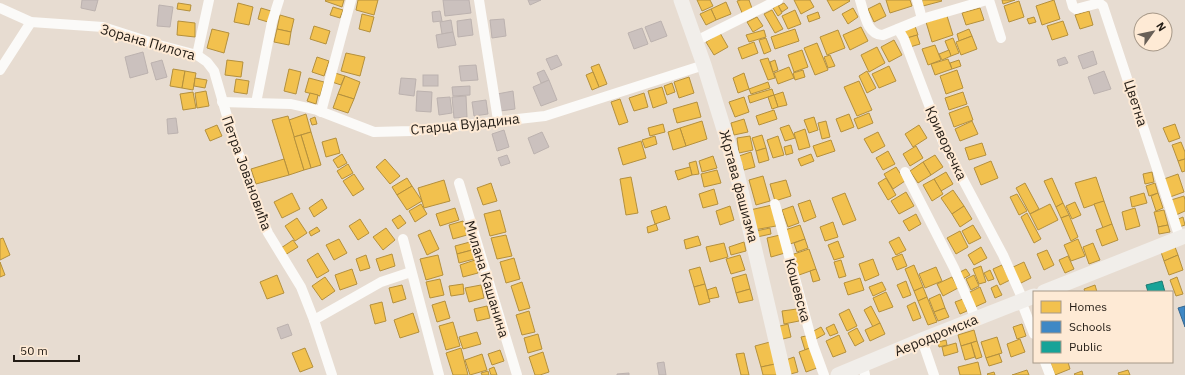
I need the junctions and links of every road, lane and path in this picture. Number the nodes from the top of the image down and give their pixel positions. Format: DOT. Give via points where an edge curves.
graph roads {
  1 [pos="208,0"];
  2 [pos="279,0"];
  3 [pos="351,0"];
  4 [pos="479,0"];
  5 [pos="681,0"];
  6 [pos="778,0"];
  7 [pos="860,0"];
  8 [pos="917,0"];
  9 [pos="988,0"];
  10 [pos="1071,0"];
  11 [pos="0,8"];
  12 [pos="922,19"];
  13 [pos="31,22"];
  14 [pos="898,29"];
  15 [pos="1001,38"];
  16 [pos="696,41"];
  17 [pos="197,55"];
  18 [pos="704,65"];
  19 [pos="0,70"];
  20 [pos="222,102"];
  21 [pos="256,103"];
  22 [pos="321,112"];
  23 [pos="498,120"];
  24 [pos="905,172"];
  25 [pos="459,183"];
  26 [pos="775,204"];
  27 [pos="1183,237"];
  28 [pos="403,240"];
  29 [pos="411,272"];
  30 [pos="1047,291"];
  31 [pos="1024,298"];
  32 [pos="976,319"];
  33 [pos="314,320"];
  34 [pos="1033,330"];
  35 [pos="922,340"];
  36 [pos="1045,363"];
  37 [pos="864,370"];
  38 [pos="332,375"];
  39 [pos="439,375"];
  40 [pos="516,375"];
  41 [pos="784,375"];
  42 [pos="824,375"];
  43 [pos="838,375"];
  44 [pos="934,375"];
  45 [pos="1050,375"];
  1 -- 17 [label="street"];
  2 -- 21 [label="street" via="272,22"];
  3 -- 22 [label="street"];
  4 -- 23 [label="street"];
  5 -- 16 [label="street, Жртава фашизма"];
  6 -- 16 [label="street"];
  7 -- 14 [label="street" via="872,32 883,35"];
  8 -- 12 [label="street"];
  9 -- 12 [label="street"];
  9 -- 15 [label="street"];
  10 -- 27 [label="street, Цветна" via="1076,9 1099,3 1103,6"];
  11 -- 13 [label="street, Зорана Пилота"];
  12 -- 14 [label="street"];
  13 -- 17 [label="street, Зорана Пилота" via="103,27"];
  13 -- 19 [label="street"];
  14 -- 31 [label="street, Криворечка" via="942,142"];
  16 -- 18 [label="street, Жртава фашизма"];
  17 -- 20 [label="street, Зорана Пилота" via="214,71"];
  18 -- 23 [label="street, Старца Вујадина" via="545,116"];
  18 -- 41 [label="street, Жртава фашизма" via="735,164"];
  20 -- 21 [label="street, Старца Вујадина"];
  20 -- 33 [label="street, Петра Јовановића" via="268,233 301,287"];
  21 -- 22 [label="street, Старца Вујадина" via="291,104"];
  22 -- 23 [label="street, Старца Вујадина" via="374,132 411,131"];
  24 -- 32 [label="street" via="954,268"];
  25 -- 40 [label="street, Милана Кашанина"];
  26 -- 42 [label="street, Кошевска" via="811,338"];
  27 -- 30 [label="street"];
  28 -- 29 [label="street"];
  29 -- 33 [label="street" via="381,282"];
  29 -- 39 [label="street"];
  31 -- 32 [label="street, Аеродромска"];
  31 -- 34 [label="street, Криворечка"];
  32 -- 35 [label="street, Аеродромска"];
  33 -- 38 [label="street, Петра Јовановића"];
  35 -- 37 [label="street, Аеродромска"];
  35 -- 44 [label="street"];
  36 -- 45 [label="street"];
  37 -- 43 [label="street, Аеродромска"];
}
